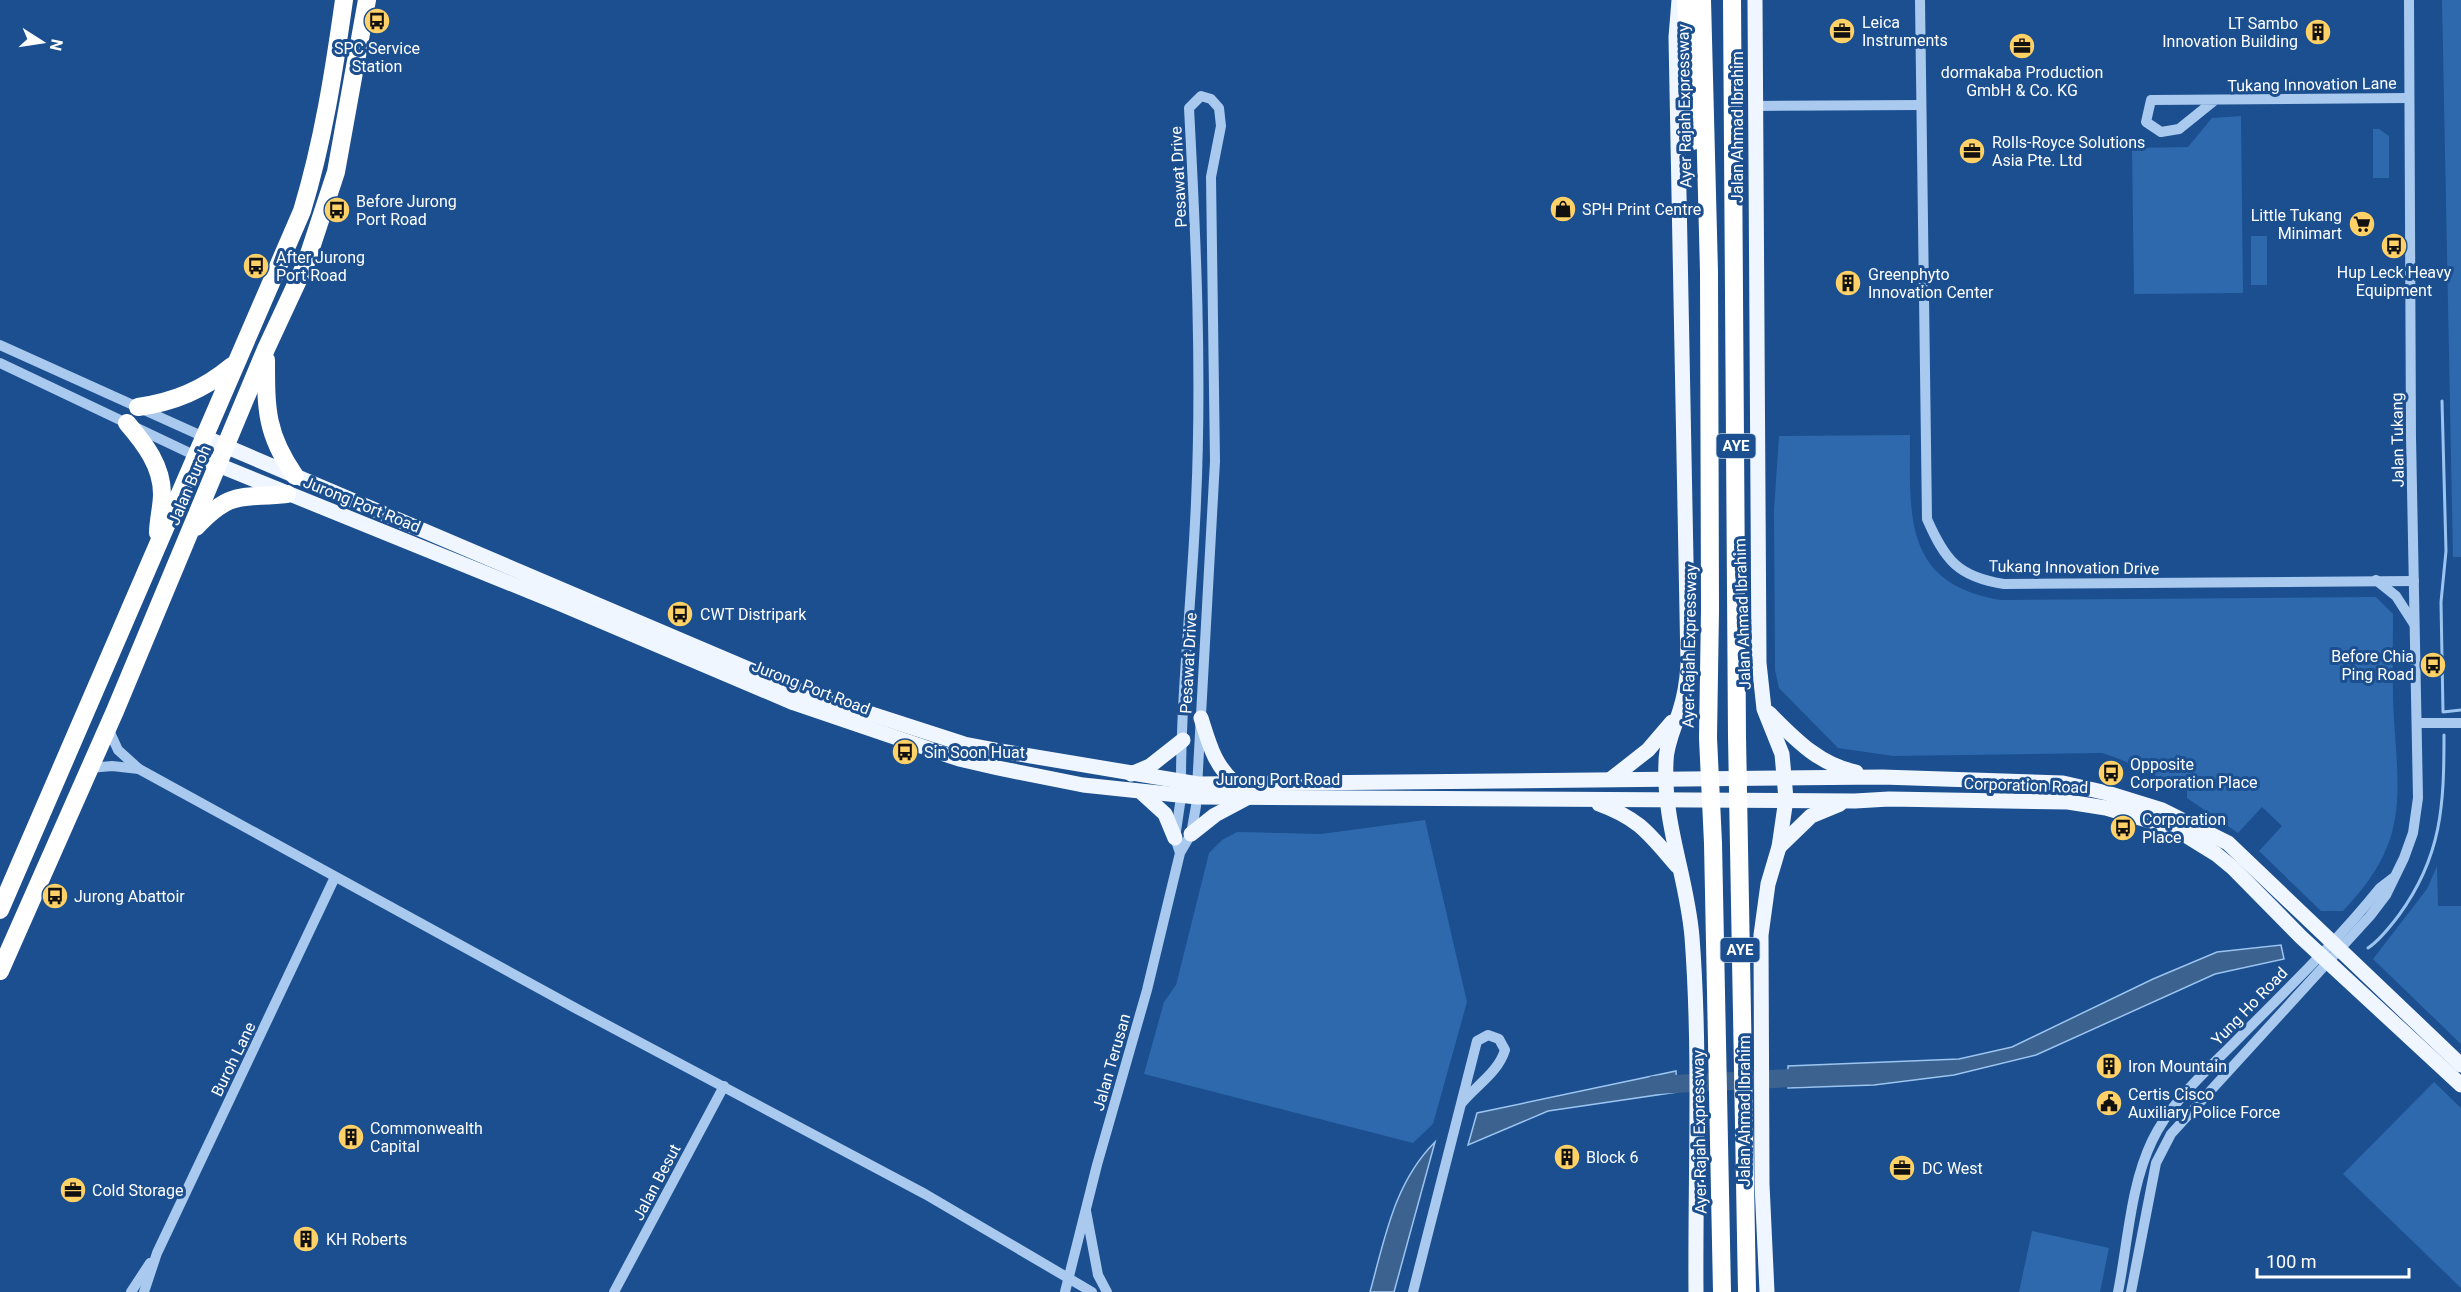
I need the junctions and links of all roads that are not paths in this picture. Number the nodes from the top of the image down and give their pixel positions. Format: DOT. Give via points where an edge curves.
graph roads {
  1 [pos="344,0"];
  2 [pos="367,0"];
  3 [pos="1679,0"];
  4 [pos="1686,0"];
  5 [pos="1702,0"];
  6 [pos="1732,0"];
  7 [pos="1744,0"];
  8 [pos="1755,0"];
  9 [pos="1920,0"];
  10 [pos="2409,0"];
  11 [pos="2409,98"];
  12 [pos="2216,100"];
  13 [pos="1755,105"];
  14 [pos="1921,105"];
  15 [pos="1734,155"];
  16 [pos="1705,179"];
  17 [pos="0,345"];
  18 [pos="266,350"];
  19 [pos="0,363"];
  20 [pos="233,365"];
  21 [pos="138,407"];
  22 [pos="127,423"];
  23 [pos="204,437"];
  24 [pos="226,447"];
  25 [pos="196,456"];
  26 [pos="218,465"];
  27 [pos="295,476"];
  28 [pos="287,494"];
  29 [pos="189,535"];
  30 [pos="158,549"];
  31 [pos="2376,580"];
  32 [pos="2414,581"];
  33 [pos="2414,625"];
  34 [pos="1764,709"];
  35 [pos="1681,710"];
  36 [pos="1201,718"];
  37 [pos="2418,723"];
  38 [pos="2461,723"];
  39 [pos="108,727"];
  40 [pos="1183,740"];
  41 [pos="89,768"];
  42 [pos="139,769"];
  43 [pos="1131,774"];
  44 [pos="1786,777"];
  45 [pos="1882,777"];
  46 [pos="1611,779"];
  47 [pos="1666,779"];
  48 [pos="1235,783"];
  49 [pos="1181,789"];
  50 [pos="1197,790"];
  51 [pos="1141,792"];
  52 [pos="1247,798"];
  53 [pos="1666,799"];
  54 [pos="1588,800"];
  55 [pos="1786,800"];
  56 [pos="1855,801"];
  57 [pos="1191,834"];
  58 [pos="1177,845"];
  59 [pos="1779,847"];
  60 [pos="1683,873"];
  61 [pos="335,877"];
  62 [pos="0,910"];
  63 [pos="2336,945"];
  64 [pos="2324,958"];
  65 [pos="0,971"];
  66 [pos="2461,1065"];
  67 [pos="2461,1085"];
  68 [pos="724,1086"];
  69 [pos="1752,1096"];
  70 [pos="1461,1104"];
  71 [pos="1086,1208"];
  72 [pos="157,1253"];
  73 [pos="1067,1279"];
  74 [pos="132,1290"];
  75 [pos="144,1292"];
  76 [pos="614,1292"];
  77 [pos="1065,1292"];
  78 [pos="1092,1292"];
  79 [pos="1107,1292"];
  80 [pos="1413,1292"];
  81 [pos="1696,1292"];
  82 [pos="1722,1292"];
  83 [pos="1748,1292"];
  84 [pos="1767,1292"];
  85 [pos="2118,1292"];
  86 [pos="2131,1292"];
  1 -- 20 [label="highway, Jalan Buroh" via="311,181 274,278"];
  2 -- 18 [label="highway, Jalan Buroh" via="336,172 306,263"];
  3 -- 35 [label="main road" via="1676,49 1689,665"];
  4 -- 16 [label="highway" via="1695,164"];
  5 -- 16 [label="highway, Ayer Rajah Expressway / AYE"];
  6 -- 15 [label="highway, AYE"];
  7 -- 15 [label="highway"];
  8 -- 13 [label="main road, Jalan Ahmad Ibrahim"];
  9 -- 14 [label="street, Tukang Innovation Drive"];
  10 -- 11 [label="street, Jalan Tukang"];
  11 -- 12 [label="street, Tukang Innovation Lane"];
  11 -- 32 [label="street, Jalan Tukang"];
  12 -- 12 [label="street, Tukang Innovation Lane" via="2179,129 2161,132 2146,122 2151,100"];
  13 -- 14 [label="street"];
  13 -- 34 [label="main road, Jalan Ahmad Ibrahim" via="1759,663"];
  14 -- 31 [label="street, Tukang Innovation Drive" via="1927,519 1941,550 1961,571 2004,584"];
  15 -- 69 [label="highway, AYE" via="1742,1058"];
  16 -- 82 [label="highway, Ayer Rajah Expressway / AYE" via="1709,295 1708,738"];
  17 -- 21 [label="street, Jurong Port Road"];
  18 -- 24 [label="highway, Jalan Buroh"];
  18 -- 27 [label="highway" via="269,429"];
  19 -- 22 [label="street, Jurong Port Road"];
  20 -- 21 [label="highway" via="213,382 187,395"];
  20 -- 23 [label="highway, Jalan Buroh"];
  21 -- 23 [label="street, Jurong Port Road"];
  22 -- 25 [label="street, Jurong Port Road"];
  22 -- 30 [label="highway" via="159,469 162,495"];
  23 -- 24 [label="main road, Jurong Port Road"];
  23 -- 25 [label="highway, Jalan Buroh"];
  24 -- 26 [label="highway, Jalan Buroh"];
  24 -- 27 [label="main road, Jurong Port Road"];
  25 -- 26 [label="main road, Jurong Port Road"];
  25 -- 30 [label="highway, Jalan Buroh"];
  26 -- 28 [label="main road, Jurong Port Road"];
  26 -- 29 [label="highway, Jalan Buroh"];
  27 -- 43 [label="main road, Jurong Port Road" via="800,691 964,744"];
  28 -- 29 [label="highway" via="236,497 212,510"];
  28 -- 51 [label="main road, Jurong Port Road" via="794,703 959,759 1074,783"];
  29 -- 39 [label="highway, Jalan Buroh"];
  30 -- 62 [label="highway, Jalan Buroh"];
  31 -- 32 [label="street, Tukang Innovation Drive"];
  31 -- 33 [label="street" via="2396,596"];
  32 -- 33 [label="street, Jalan Tukang"];
  33 -- 37 [label="street, Jalan Tukang"];
  34 -- 44 [label="main road, Jalan Ahmad Ibrahim" via="1782,754"];
  34 -- 45 [label="main road" via="1813,754 1846,770"];
  35 -- 46 [label="main road" via="1652,747"];
  35 -- 47 [label="main road" via="1668,745"];
  36 -- 40 [label="street, Pesawat Drive" via="1215,461 1211,177 1221,126 1219,108 1211,99 1201,96 1189,108 1198,399"];
  36 -- 48 [label="main road" via="1210,751"];
  36 -- 50 [label="street, Pesawat Drive"];
  37 -- 38 [label="street"];
  37 -- 63 [label="street, Jalan Tukang" via="2418,798 2413,833 2386,895 2370,916"];
  39 -- 41 [label="highway, Jalan Buroh"];
  39 -- 42 [label="street" via="118,750"];
  40 -- 43 [label="main road" via="1150,766"];
  40 -- 49 [label="street, Pesawat Drive"];
  41 -- 42 [label="street"];
  41 -- 65 [label="highway, Jalan Buroh"];
  42 -- 61 [label="street"];
  43 -- 49 [label="main road, Jurong Port Road"];
  44 -- 45 [label="main road, Corporation Road"];
  44 -- 47 [label="main road, Corporation Road"];
  44 -- 55 [label="main road, Jalan Ahmad Ibrahim"];
  45 -- 63 [label="main road, Corporation Road" via="2063,783 2162,810 2228,843"];
  46 -- 47 [label="main road, Jurong Port Road"];
  46 -- 48 [label="main road, Jurong Port Road"];
  47 -- 53 [label="main road"];
  48 -- 50 [label="main road, Jurong Port Road"];
  49 -- 50 [label="main road, Jurong Port Road"];
  49 -- 51 [label="main road, Jurong Port Road"];
  49 -- 58 [label="street, Pesawat Drive"];
  50 -- 52 [label="main road, Jurong Port Road"];
  50 -- 57 [label="street, Pesawat Drive"];
  51 -- 58 [label="main road" via="1165,814"];
  52 -- 54 [label="main road, Jurong Port Road"];
  52 -- 57 [label="main road" via="1215,815"];
  53 -- 54 [label="main road, Jurong Port Road"];
  53 -- 55 [label="main road, Corporation Road"];
  53 -- 60 [label="main road" via="1671,838"];
  54 -- 60 [label="main road" via="1642,825"];
  55 -- 56 [label="main road, Corporation Road"];
  55 -- 59 [label="main road, Jalan Ahmad Ibrahim"];
  56 -- 59 [label="main road" via="1811,816"];
  56 -- 64 [label="main road, Corporation Road" via="2068,802 2106,808 2174,828 2234,868"];
  57 -- 58 [label="street"];
  58 -- 71 [label="street, Jalan Terusan" via="1147,990"];
  59 -- 69 [label="main road, Jalan Ahmad Ibrahim" via="1768,884 1761,935 1761,1055"];
  60 -- 81 [label="main road" via="1692,935"];
  61 -- 68 [label="street"];
  61 -- 72 [label="street, Buroh Lane"];
  63 -- 64 [label="street, Yung Ho Road"];
  63 -- 66 [label="main road, Corporation Road"];
  64 -- 67 [label="main road, Corporation Road"];
  64 -- 85 [label="street, Yung Ho Road" via="2198,1080 2160,1126 2139,1181"];
  64 -- 86 [label="street, Yung Ho Road" via="2170,1134 2156,1163"];
  68 -- 73 [label="street" via="925,1194"];
  68 -- 76 [label="street, Jalan Besut"];
  69 -- 83 [label="highway, AYE"];
  69 -- 84 [label="main road, Jalan Ahmad Ibrahim" via="1762,1184"];
  70 -- 70 [label="street" via="1477,1041 1488,1035 1499,1039 1504,1050 1501,1064"];
  70 -- 80 [label="street"];
  71 -- 73 [label="street, Jalan Terusan"];
  71 -- 79 [label="street" via="1098,1275"];
  72 -- 74 [label="street"];
  72 -- 75 [label="street"];
  73 -- 77 [label="street, Jalan Terusan"];
  73 -- 78 [label="street"];
}
